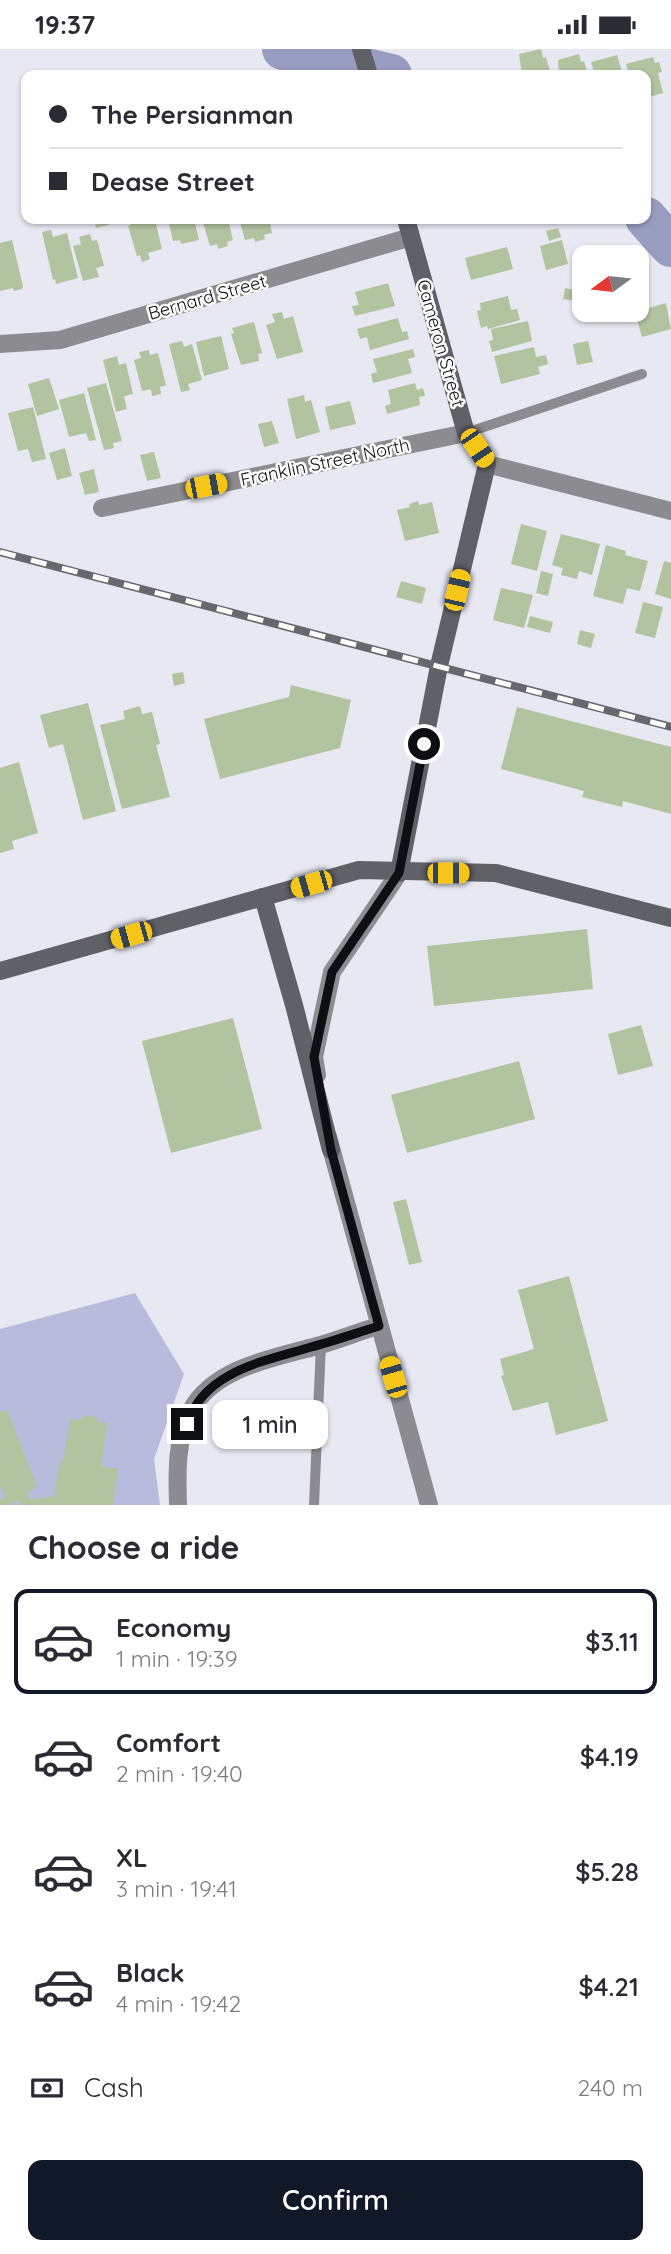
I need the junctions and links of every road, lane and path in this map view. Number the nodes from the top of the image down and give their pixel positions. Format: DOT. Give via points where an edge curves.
graph roads {
  1 [pos="362,49"];
  2 [pos="368,70"];
  3 [pos="407,224"];
  4 [pos="411,237"];
  5 [pos="0,344"];
  6 [pos="642,374"];
  7 [pos="466,433"];
  8 [pos="487,464"];
  9 [pos="102,508"];
  10 [pos="671,511"];
  11 [pos="399,873"];
  12 [pos="263,897"];
  13 [pos="671,918"];
  14 [pos="0,971"];
  15 [pos="331,1150"];
  16 [pos="379,1326"];
  17 [pos="321,1345"];
  18 [pos="178,1505"];
  19 [pos="314,1505"];
  20 [pos="429,1505"];
  1 -- 2 [label="main road"];
  3 -- 4 [label="main road, Cameron Street"];
  4 -- 5 [label="street, Bernard Street" via="60,340"];
  4 -- 7 [label="main road, Cameron Street"];
  6 -- 7 [label="lane"];
  7 -- 8 [label="main road, Cameron Street"];
  7 -- 9 [label="street, Franklin Street North"];
  8 -- 10 [label="street"];
  8 -- 11 [label="main road" via="439,666"];
  11 -- 12 [label="main road" via="359,870"];
  11 -- 13 [label="main road" via="496,873"];
  11 -- 15 [label="street" via="332,972 314,1057"];
  12 -- 14 [label="main road"];
  12 -- 15 [label="main road"];
  15 -- 16 [label="street"];
  16 -- 17 [label="street"];
  16 -- 20 [label="street"];
  17 -- 18 [label="street" via="246,1367 205,1393 191,1410 183,1437 177,1462"];
  17 -- 19 [label="lane"];
}
